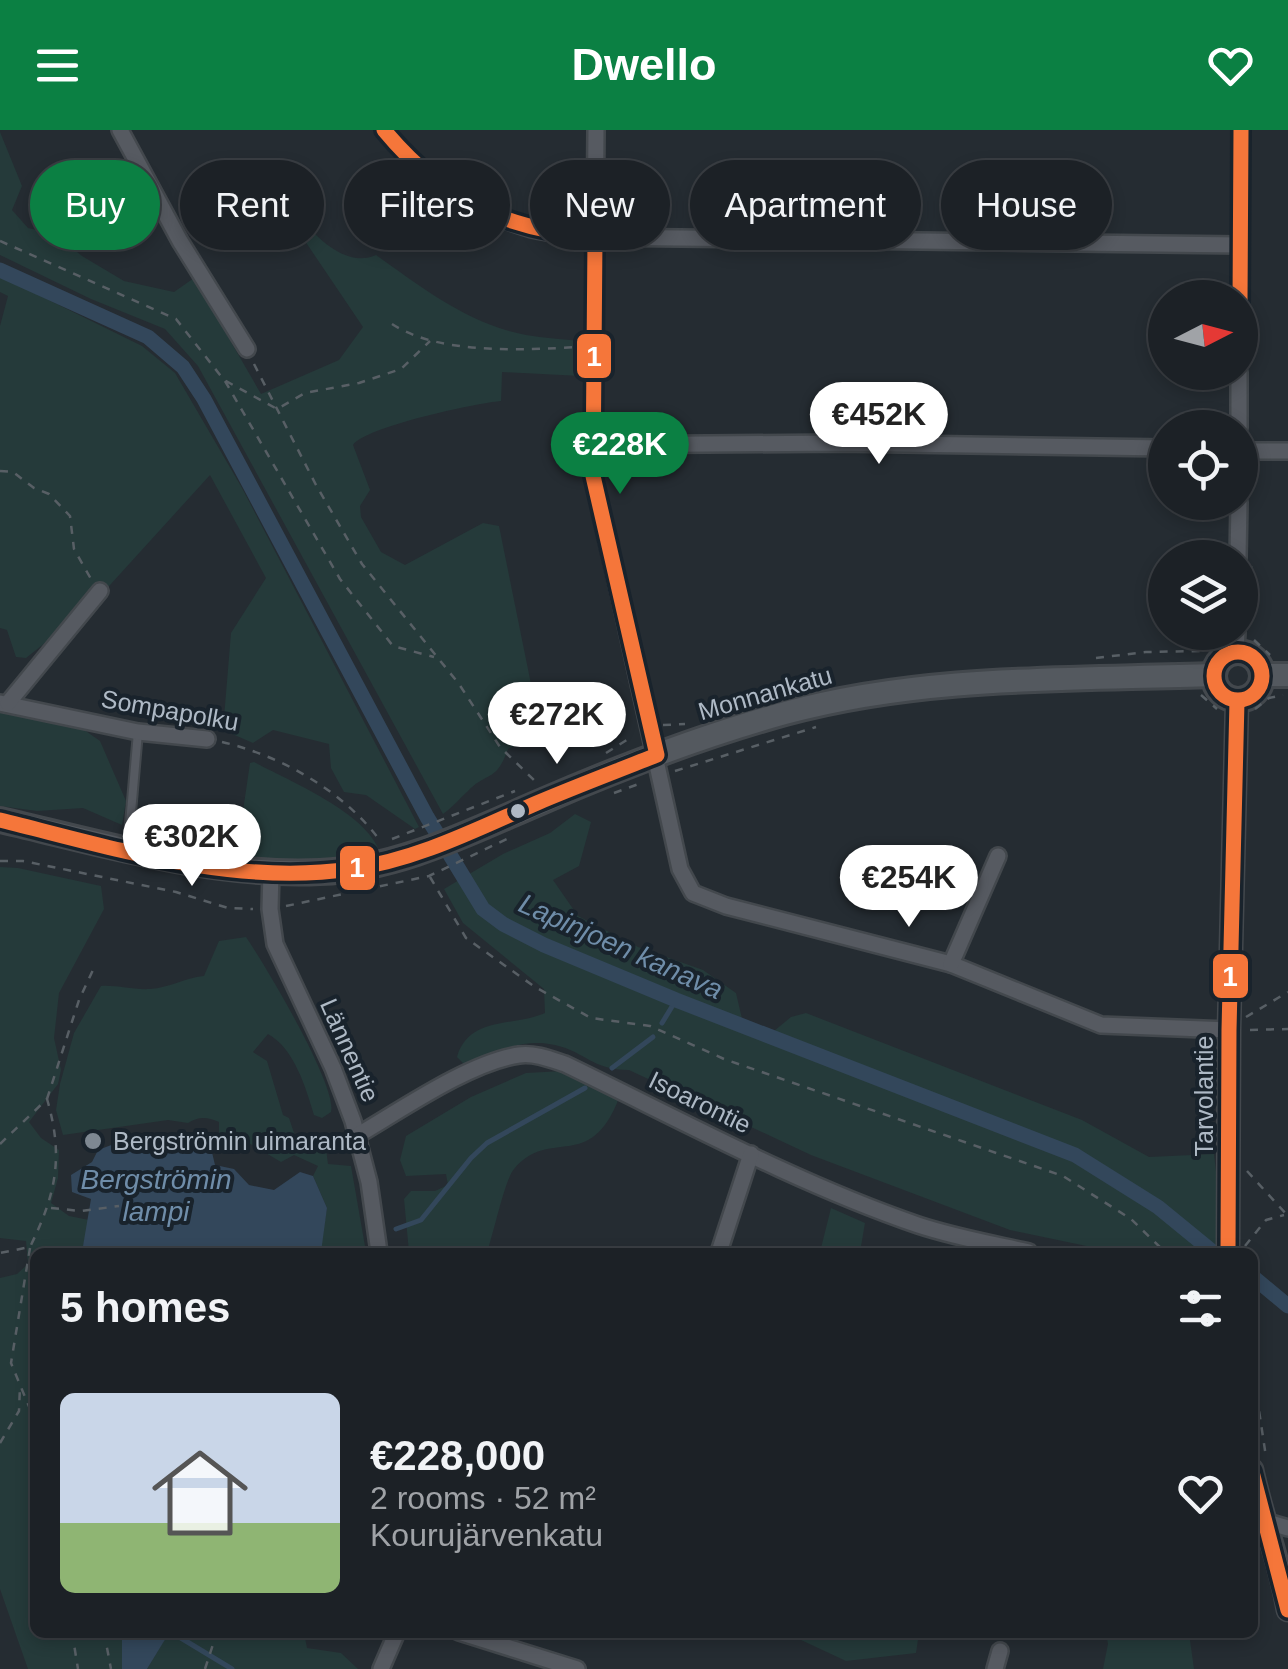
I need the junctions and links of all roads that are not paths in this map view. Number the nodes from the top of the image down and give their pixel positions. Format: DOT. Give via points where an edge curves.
graph roads {
  1 [pos="120,130"];
  2 [pos="384,130"];
  3 [pos="596,130"];
  4 [pos="1241,130"];
  5 [pos="596,160"];
  6 [pos="530,228"];
  7 [pos="670,238"];
  8 [pos="1240,245"];
  9 [pos="595,250"];
  10 [pos="1240,280"];
  11 [pos="247,350"];
  12 [pos="593,444"];
  13 [pos="1148,448"];
  14 [pos="1258,451"];
  15 [pos="1288,451"];
  16 [pos="100,592"];
  17 [pos="1228,650"];
  18 [pos="1245,650"];
  19 [pos="1285,668"];
  20 [pos="1214,675"];
  21 [pos="1262,675"];
  22 [pos="4,703"];
  23 [pos="1236,707"];
  24 [pos="138,732"];
  25 [pos="207,738"];
  26 [pos="658,766"];
  27 [pos="0,820"];
  28 [pos="128,850"];
  29 [pos="998,856"];
  30 [pos="271,872"];
  31 [pos="950,964"];
  32 [pos="1237,1024"];
  33 [pos="358,1135"];
  34 [pos="751,1154"];
  35 [pos="379,1248"];
  36 [pos="720,1248"];
  37 [pos="1013,1248"];
  38 [pos="1234,1248"];
  39 [pos="1260,1468"];
  40 [pos="1264,1521"];
  41 [pos="1288,1528"];
  42 [pos="1288,1610"];
  43 [pos="394,1638"];
  44 [pos="507,1640"];
  45 [pos="1000,1651"];
  46 [pos="381,1669"];
  47 [pos="577,1669"];
  48 [pos="995,1669"];
  1 -- 11 [label="street"];
  2 -- 6 [label="street" via="433,178"];
  3 -- 5 [label="street"];
  4 -- 8 [label="street"];
  7 -- 8 [label="street"];
  8 -- 10 [label="street"];
  9 -- 12 [label="street"];
  12 -- 13 [label="street"];
  12 -- 26 [label="street" via="596,494"];
  14 -- 15 [label="street"];
  16 -- 22 [label="street"];
  17 -- 20 [label="main road"];
  18 -- 21 [label="main road"];
  19 -- 21 [label="main road"];
  20 -- 23 [label="main road" via="1218,690"];
  20 -- 26 [label="main road, Monnankatu" via="964,683 853,697 784,713"];
  21 -- 23 [label="main road" via="1258,690"];
  22 -- 24 [label="street, Sompapolku"];
  23 -- 32 [label="street, Tarvolantie"];
  24 -- 25 [label="street, Sompapolku"];
  24 -- 28 [label="lane"];
  26 -- 30 [label="main road, Monnankatu" via="484,839 427,838 353,869"];
  26 -- 31 [label="street" via="680,869 694,894"];
  27 -- 28 [label="main road, Monnankatu"];
  28 -- 30 [label="main road, Monnankatu"];
  29 -- 31 [label="street"];
  30 -- 33 [label="street, Lännentie" via="275,944"];
  31 -- 32 [label="street" via="1101,1025"];
  32 -- 38 [label="street, Tarvolantie"];
  33 -- 34 [label="street, Isoarontie" via="494,1062 539,1056"];
  33 -- 35 [label="street, Lännentie"];
  34 -- 36 [label="street"];
  34 -- 37 [label="street, Isoarontie" via="923,1227"];
  39 -- 40 [label="street"];
  40 -- 41 [label="street"];
  40 -- 42 [label="street"];
  43 -- 46 [label="street"];
  44 -- 47 [label="street"];
  45 -- 48 [label="street"];
}
